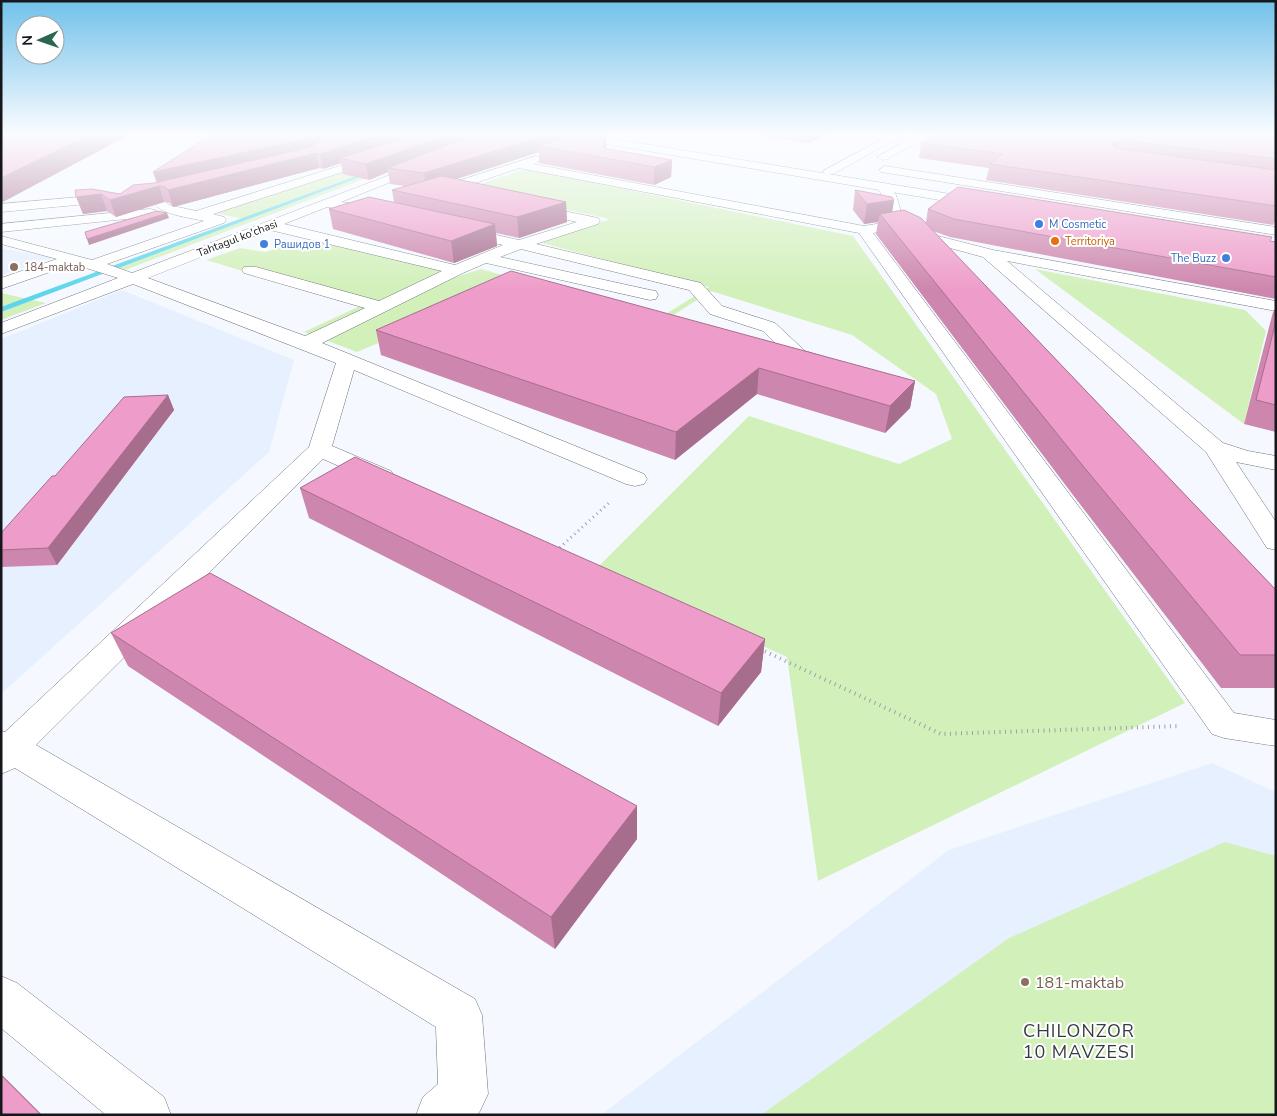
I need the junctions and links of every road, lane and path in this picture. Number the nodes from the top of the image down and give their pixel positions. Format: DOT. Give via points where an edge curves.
graph roads {
  1 [pos="285,187"];
  2 [pos="453,187"];
  3 [pos="640,187"];
  4 [pos="888,187"];
  5 [pos="923,187"];
  6 [pos="934,187"];
  7 [pos="983,187"];
  8 [pos="364,188"];
  9 [pos="445,190"];
  10 [pos="391,191"];
  11 [pos="159,194"];
  12 [pos="421,196"];
  13 [pos="473,196"];
  14 [pos="129,197"];
  15 [pos="325,203"];
  16 [pos="519,206"];
  17 [pos="998,206"];
  18 [pos="1,208"];
  19 [pos="165,208"];
  20 [pos="150,213"];
  21 [pos="197,215"];
  22 [pos="353,220"];
  23 [pos="903,224"];
  24 [pos="269,225"];
  25 [pos="335,226"];
  26 [pos="446,227"];
  27 [pos="1,228"];
  28 [pos="864,230"];
  29 [pos="1276,231"];
  30 [pos="85,233"];
  31 [pos="308,235"];
  32 [pos="1,240"];
  33 [pos="56,242"];
  34 [pos="1276,243"];
  35 [pos="522,245"];
  36 [pos="38,248"];
  37 [pos="986,252"];
  38 [pos="485,258"];
  39 [pos="72,259"];
  40 [pos="94,266"];
  41 [pos="250,270"];
  42 [pos="457,270"];
  43 [pos="134,277"];
  44 [pos="1,284"];
  45 [pos="668,299"];
  46 [pos="687,303"];
  47 [pos="382,306"];
  48 [pos="1276,306"];
  49 [pos="716,310"];
  50 [pos="1,329"];
  51 [pos="306,344"];
  52 [pos="347,360"];
  53 [pos="834,367"];
  54 [pos="1215,448"];
  55 [pos="320,449"];
  56 [pos="1276,463"];
  57 [pos="635,479"];
  58 [pos="402,485"];
  59 [pos="1276,542"];
  60 [pos="564,556"];
  61 [pos="752,645"];
  62 [pos="1224,725"];
  63 [pos="1276,733"];
  64 [pos="4,751"];
  65 [pos="1,999"];
  66 [pos="146,1115"];
  67 [pos="441,1115"];
  1 -- 21 [label="street"];
  2 -- 9 [label="street"];
  3 -- 28 [label="street"];
  4 -- 23 [label="street" via="894,212"];
  5 -- 34 [label="street"];
  6 -- 17 [label="street"];
  7 -- 29 [label="street"];
  8 -- 10 [label="street"];
  8 -- 15 [label="street, Tahtagul ko'chasi"];
  9 -- 12 [label="street"];
  9 -- 13 [label="street"];
  11 -- 19 [label="street" via="160,203"];
  14 -- 18 [label="street"];
  15 -- 22 [label="street" via="387,211"];
  15 -- 24 [label="street, Tahtagul ko'chasi"];
  16 -- 35 [label="street" via="593,221"];
  19 -- 20 [label="street"];
  19 -- 21 [label="street"];
  20 -- 27 [label="street"];
  20 -- 30 [label="street"];
  21 -- 40 [label="street" via="219,220"];
  23 -- 28 [label="street"];
  23 -- 37 [label="street" via="933,239"];
  24 -- 31 [label="street"];
  24 -- 43 [label="street, Tahtagul ko'chasi"];
  25 -- 31 [label="street"];
  26 -- 35 [label="street"];
  28 -- 62 [label="street"];
  31 -- 42 [label="street"];
  32 -- 36 [label="street"];
  33 -- 36 [label="street"];
  35 -- 38 [label="street"];
  35 -- 49 [label="street" via="695,286"];
  36 -- 39 [label="street"];
  37 -- 48 [label="street"];
  37 -- 54 [label="street"];
  38 -- 42 [label="street"];
  38 -- 45 [label="street"];
  39 -- 40 [label="street"];
  39 -- 44 [label="street"];
  40 -- 43 [label="street"];
  41 -- 47 [label="street"];
  42 -- 47 [label="street"];
  43 -- 50 [label="street, Tahtagul ko'chasi"];
  43 -- 51 [label="street"];
  46 -- 49 [label="street"];
  47 -- 51 [label="street"];
  49 -- 53 [label="street" via="769,327 790,350"];
  51 -- 52 [label="street"];
  52 -- 55 [label="street"];
  52 -- 57 [label="street"];
  54 -- 56 [label="street"];
  54 -- 59 [label="street"];
  55 -- 58 [label="street"];
  55 -- 64 [label="street"];
  57 -- 60 [label="path" via="555,552"];
  61 -- 62 [label="path" via="940,734"];
  62 -- 63 [label="street"];
  64 -- 67 [label="street" via="458,1015 463,1094"];
  65 -- 66 [label="street"];
}
